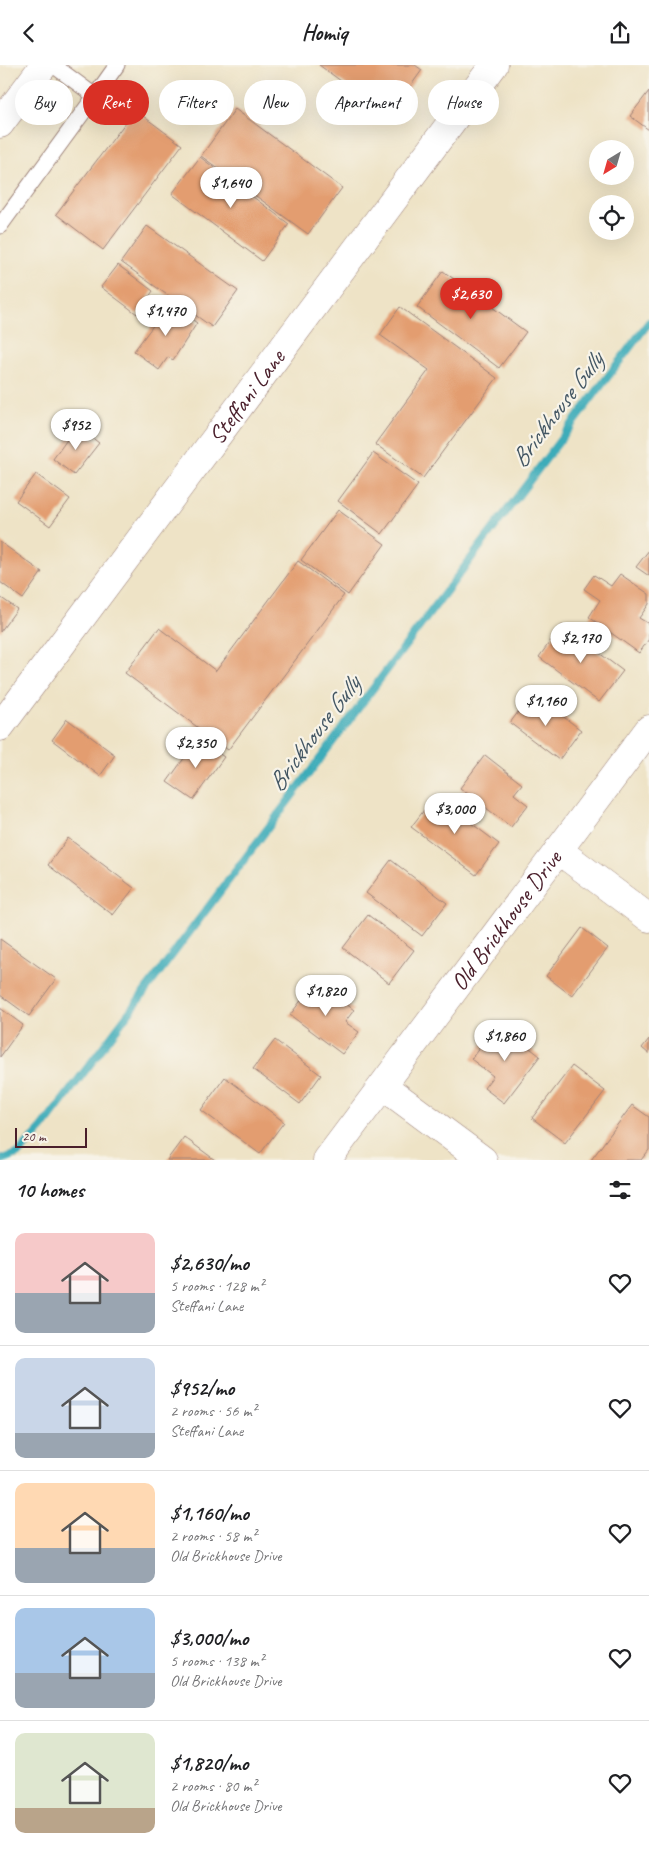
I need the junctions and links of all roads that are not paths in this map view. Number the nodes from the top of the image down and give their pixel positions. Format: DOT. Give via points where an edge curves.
graph roads {
  1 [pos="44,65"];
  2 [pos="53,65"];
  3 [pos="117,65"];
  4 [pos="494,65"];
  5 [pos="106,80"];
  6 [pos="83,88"];
  7 [pos="83,111"];
  8 [pos="0,124"];
  9 [pos="0,226"];
  10 [pos="0,727"];
  11 [pos="649,729"];
  12 [pos="558,850"];
  13 [pos="649,917"];
  14 [pos="383,1085"];
  15 [pos="327,1160"];
  16 [pos="483,1160"];
  1 -- 8 [label="street"];
  2 -- 6 [label="lane"];
  3 -- 5 [label="lane"];
  4 -- 10 [label="street, Steffani Lane"];
  7 -- 9 [label="lane"];
  11 -- 12 [label="street, Old Brickhouse Drive"];
  12 -- 13 [label="street"];
  12 -- 14 [label="street, Old Brickhouse Drive"];
  14 -- 15 [label="street, Old Brickhouse Drive"];
  14 -- 16 [label="street"];
}
